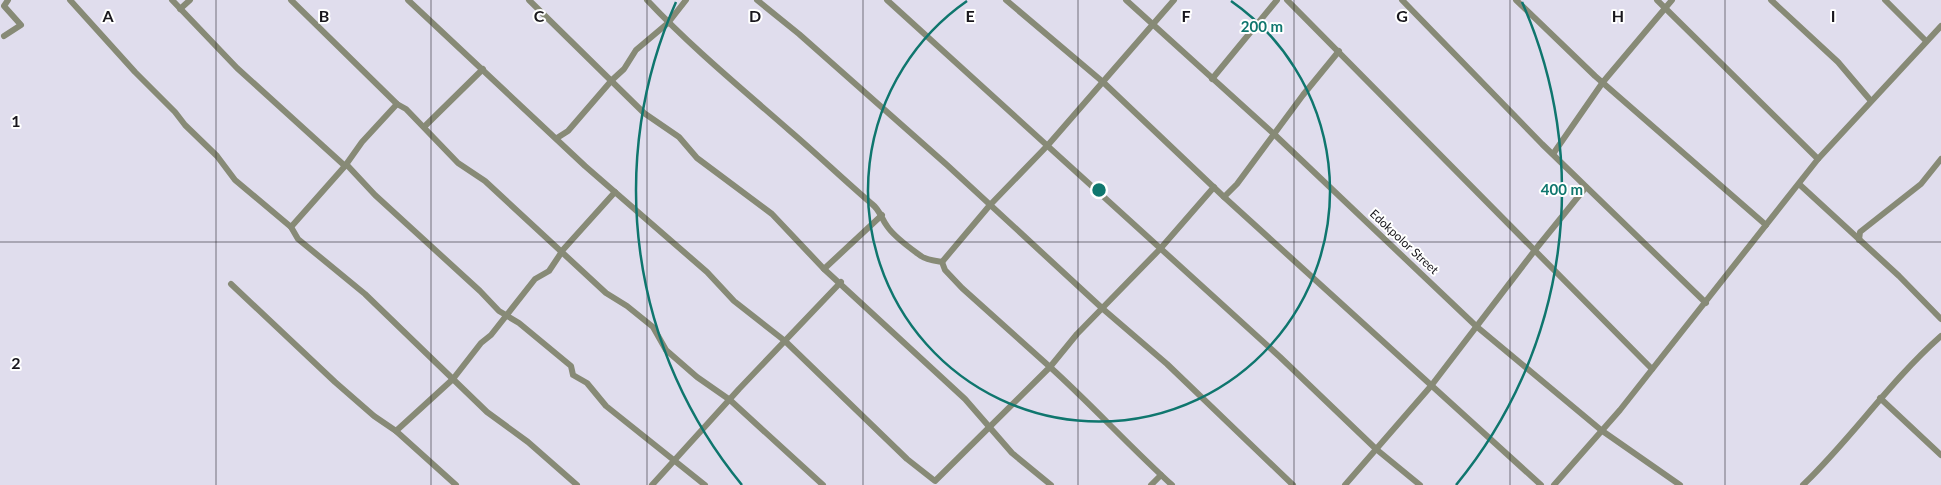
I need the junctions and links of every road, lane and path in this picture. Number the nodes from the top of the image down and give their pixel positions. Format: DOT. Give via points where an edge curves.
graph roads {
  1 [pos="8,0"];
  2 [pos="70,0"];
  3 [pos="172,0"];
  4 [pos="190,0"];
  5 [pos="291,0"];
  6 [pos="408,0"];
  7 [pos="529,0"];
  8 [pos="647,0"];
  9 [pos="686,0"];
  10 [pos="757,0"];
  11 [pos="887,0"];
  12 [pos="1006,0"];
  13 [pos="1126,0"];
  14 [pos="1174,0"];
  15 [pos="1277,0"];
  16 [pos="1287,0"];
  17 [pos="1402,0"];
  18 [pos="1516,0"];
  19 [pos="1657,0"];
  20 [pos="1672,0"];
  21 [pos="1771,0"];
  22 [pos="1886,0"];
  23 [pos="1664,8"];
  24 [pos="180,9"];
  25 [pos="668,23"];
  26 [pos="1153,24"];
  27 [pos="1941,26"];
  28 [pos="4,36"];
  29 [pos="1926,41"];
  30 [pos="1339,51"];
  31 [pos="483,69"];
  32 [pos="1212,79"];
  33 [pos="612,80"];
  34 [pos="1103,82"];
  35 [pos="1603,82"];
  36 [pos="1870,101"];
  37 [pos="397,104"];
  38 [pos="424,127"];
  39 [pos="1275,135"];
  40 [pos="557,138"];
  41 [pos="1048,145"];
  42 [pos="1553,154"];
  43 [pos="1818,159"];
  44 [pos="1941,159"];
  45 [pos="346,165"];
  46 [pos="1798,184"];
  47 [pos="1214,186"];
  48 [pos="1586,188"];
  49 [pos="615,192"];
  50 [pos="1224,197"];
  51 [pos="990,205"];
  52 [pos="882,215"];
  53 [pos="1766,225"];
  54 [pos="291,227"];
  55 [pos="1859,240"];
  56 [pos="1160,249"];
  57 [pos="1535,250"];
  58 [pos="561,252"];
  59 [pos="942,262"];
  60 [pos="824,269"];
  61 [pos="841,282"];
  62 [pos="231,284"];
  63 [pos="1706,303"];
  64 [pos="1103,309"];
  65 [pos="507,316"];
  66 [pos="1941,319"];
  67 [pos="1476,326"];
  68 [pos="1941,336"];
  69 [pos="784,341"];
  70 [pos="1050,367"];
  71 [pos="1652,369"];
  72 [pos="453,379"];
  73 [pos="1431,386"];
  74 [pos="1880,398"];
  75 [pos="730,400"];
  76 [pos="991,427"];
  77 [pos="1601,430"];
  78 [pos="396,431"];
  79 [pos="1376,449"];
  80 [pos="1941,455"];
  81 [pos="674,462"];
  82 [pos="1161,475"];
  83 [pos="937,483"];
  84 [pos="456,485"];
  85 [pos="577,485"];
  86 [pos="652,485"];
  87 [pos="705,485"];
  88 [pos="823,485"];
  89 [pos="1051,485"];
  90 [pos="1151,485"];
  91 [pos="1172,485"];
  92 [pos="1294,485"];
  93 [pos="1345,485"];
  94 [pos="1420,485"];
  95 [pos="1541,485"];
  96 [pos="1554,485"];
  97 [pos="1680,485"];
  98 [pos="1803,485"];
  1 -- 28 [label="street" via="4,6 21,25"];
  2 -- 54 [label="street" via="217,156 234,180"];
  3 -- 24 [label="street"];
  4 -- 24 [label="street"];
  5 -- 37 [label="street"];
  6 -- 31 [label="street"];
  7 -- 33 [label="street"];
  8 -- 25 [label="street"];
  9 -- 25 [label="street"];
  10 -- 51 [label="street" via="884,108"];
  11 -- 41 [label="street"];
  12 -- 34 [label="street"];
  13 -- 26 [label="street, Edokpolor Street"];
  14 -- 26 [label="street"];
  15 -- 32 [label="street"];
  16 -- 30 [label="street"];
  17 -- 42 [label="street"];
  18 -- 35 [label="street"];
  19 -- 23 [label="street"];
  20 -- 23 [label="street"];
  21 -- 36 [label="street" via="1838,62"];
  22 -- 29 [label="street"];
  23 -- 35 [label="street"];
  23 -- 43 [label="street"];
  24 -- 45 [label="street" via="237,68"];
  25 -- 33 [label="street" via="636,50"];
  25 -- 52 [label="street"];
  26 -- 32 [label="street, Edokpolor Street"];
  26 -- 34 [label="street"];
  27 -- 29 [label="street"];
  29 -- 36 [label="street"];
  30 -- 39 [label="street"];
  30 -- 57 [label="street"];
  31 -- 38 [label="street"];
  31 -- 40 [label="street"];
  32 -- 39 [label="street, Edokpolor Street"];
  33 -- 40 [label="street" via="568,131"];
  33 -- 60 [label="street" via="644,113 679,137 697,158 772,214"];
  34 -- 41 [label="street"];
  34 -- 47 [label="street"];
  35 -- 42 [label="street"];
  35 -- 53 [label="street"];
  36 -- 43 [label="street"];
  37 -- 38 [label="street"];
  37 -- 45 [label="street"];
  38 -- 58 [label="street" via="458,162 485,181"];
  39 -- 50 [label="street"];
  39 -- 67 [label="street, Edokpolor Street"];
  40 -- 49 [label="street"];
  41 -- 51 [label="street"];
  41 -- 56 [label="street"];
  42 -- 48 [label="street"];
  43 -- 46 [label="street"];
  44 -- 55 [label="street" via="1921,184 1860,232"];
  45 -- 54 [label="street"];
  45 -- 65 [label="street"];
  46 -- 53 [label="street"];
  46 -- 55 [label="street"];
  47 -- 50 [label="street"];
  47 -- 56 [label="street"];
  48 -- 57 [label="street"];
  48 -- 63 [label="street"];
  49 -- 58 [label="street"];
  49 -- 69 [label="street" via="707,272 734,301"];
  50 -- 73 [label="street"];
  51 -- 59 [label="street"];
  51 -- 64 [label="street"];
  52 -- 59 [label="street" via="886,226 923,258"];
  52 -- 60 [label="street"];
  53 -- 63 [label="street"];
  54 -- 72 [label="street" via="298,239 366,294"];
  55 -- 66 [label="street"];
  56 -- 64 [label="street"];
  56 -- 79 [label="street" via="1273,350"];
  57 -- 67 [label="street"];
  57 -- 71 [label="street"];
  58 -- 65 [label="street" via="549,271 535,279"];
  58 -- 75 [label="street" via="606,292 653,327 666,350"];
  59 -- 70 [label="street" via="962,288"];
  60 -- 61 [label="street"];
  61 -- 69 [label="street"];
  61 -- 76 [label="street"];
  62 -- 78 [label="street" via="335,382"];
  63 -- 71 [label="street"];
  64 -- 70 [label="street"];
  64 -- 92 [label="street" via="1167,364"];
  65 -- 72 [label="street" via="480,343"];
  65 -- 81 [label="street" via="571,366 573,375 587,384 606,406"];
  67 -- 73 [label="street"];
  67 -- 77 [label="street, Edokpolor Street"];
  68 -- 74 [label="street"];
  69 -- 75 [label="street"];
  69 -- 83 [label="street"];
  70 -- 76 [label="street"];
  70 -- 82 [label="street"];
  71 -- 77 [label="street" via="1617,415"];
  72 -- 78 [label="street"];
  72 -- 85 [label="street" via="487,412 528,442"];
  73 -- 79 [label="street"];
  73 -- 95 [label="street"];
  74 -- 80 [label="street"];
  74 -- 98 [label="street"];
  75 -- 81 [label="street"];
  75 -- 88 [label="street"];
  76 -- 83 [label="street"];
  76 -- 89 [label="street" via="1012,453"];
  77 -- 96 [label="street"];
  77 -- 97 [label="street, Edokpolor Street"];
  78 -- 84 [label="street"];
  79 -- 93 [label="street"];
  79 -- 94 [label="street"];
  81 -- 86 [label="street"];
  81 -- 87 [label="street"];
  82 -- 90 [label="street"];
  82 -- 91 [label="street"];
}
